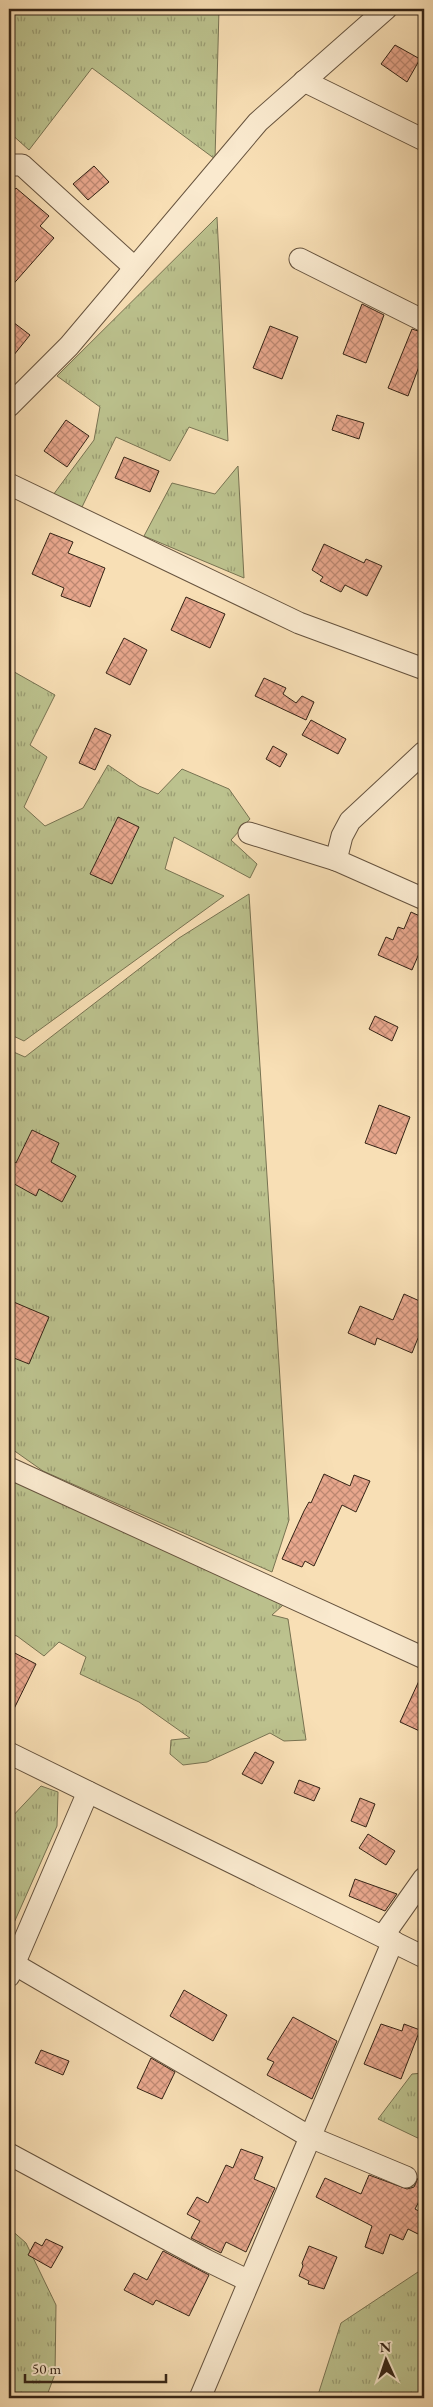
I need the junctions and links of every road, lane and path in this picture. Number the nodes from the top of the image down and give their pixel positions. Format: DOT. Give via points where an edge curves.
graph roads {
  1 [pos="386,9"];
  2 [pos="304,81"];
  3 [pos="424,140"];
  4 [pos="9,165"];
  5 [pos="300,259"];
  6 [pos="135,268"];
  7 [pos="424,321"];
  8 [pos="9,406"];
  9 [pos="9,484"];
  10 [pos="424,669"];
  11 [pos="424,752"];
  12 [pos="249,833"];
  13 [pos="336,860"];
  14 [pos="424,899"];
  15 [pos="9,1468"];
  16 [pos="424,1658"];
  17 [pos="9,1752"];
  18 [pos="88,1792"];
  19 [pos="424,1878"];
  20 [pos="388,1939"];
  21 [pos="424,1957"];
  22 [pos="11,1970"];
  23 [pos="310,2137"];
  24 [pos="9,2154"];
  25 [pos="406,2177"];
  26 [pos="249,2281"];
  27 [pos="200,2398"];
  1 -- 2 [label="street"];
  2 -- 3 [label="street"];
  2 -- 6 [label="street" via="258,122"];
  4 -- 6 [label="street" via="22,165"];
  5 -- 7 [label="street"];
  6 -- 8 [label="street" via="69,346"];
  9 -- 10 [label="street" via="299,624"];
  11 -- 13 [label="street" via="350,821"];
  12 -- 13 [label="street"];
  13 -- 14 [label="street"];
  15 -- 16 [label="street"];
  17 -- 18 [label="street"];
  18 -- 20 [label="street"];
  18 -- 22 [label="street"];
  19 -- 20 [label="street"];
  20 -- 21 [label="street"];
  20 -- 23 [label="street"];
  22 -- 23 [label="street"];
  23 -- 25 [label="street"];
  23 -- 26 [label="street"];
  24 -- 26 [label="street"];
  26 -- 27 [label="street"];
}
